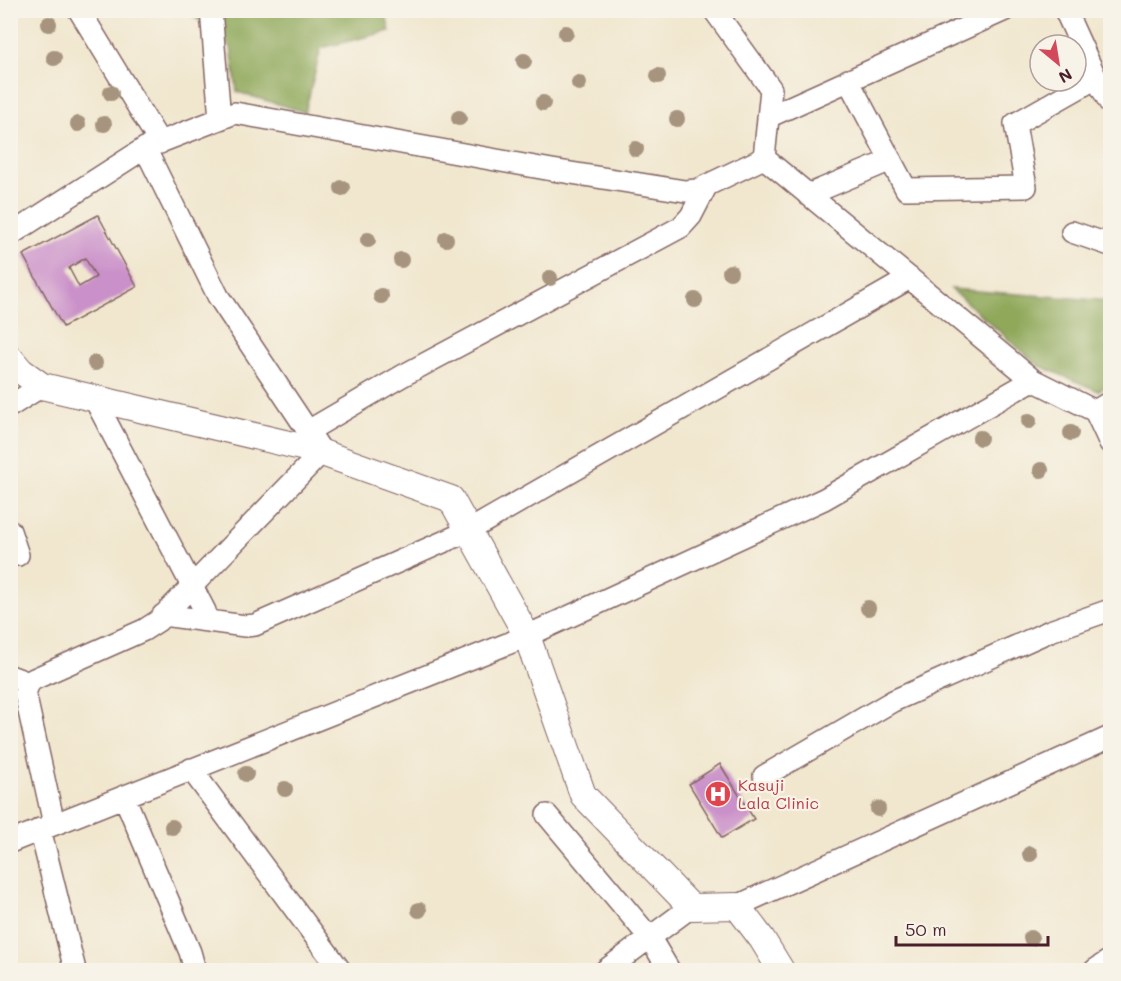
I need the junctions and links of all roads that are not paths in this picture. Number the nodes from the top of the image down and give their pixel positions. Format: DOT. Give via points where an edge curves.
graph roads {
  1 [pos="79,10"];
  2 [pos="211,10"];
  3 [pos="714,10"];
  4 [pos="1005,10"];
  5 [pos="1065,10"];
  6 [pos="1096,78"];
  7 [pos="848,80"];
  8 [pos="1110,103"];
  9 [pos="768,117"];
  10 [pos="220,119"];
  11 [pos="153,145"];
  12 [pos="764,158"];
  13 [pos="891,160"];
  14 [pos="707,185"];
  15 [pos="808,195"];
  16 [pos="1072,232"];
  17 [pos="10,235"];
  18 [pos="1110,244"];
  19 [pos="910,278"];
  20 [pos="10,358"];
  21 [pos="1033,380"];
  22 [pos="42,386"];
  23 [pos="94,398"];
  24 [pos="10,406"];
  25 [pos="1103,406"];
  26 [pos="308,431"];
  27 [pos="1110,443"];
  28 [pos="322,452"];
  29 [pos="10,531"];
  30 [pos="468,531"];
  31 [pos="18,555"];
  32 [pos="193,585"];
  33 [pos="1110,610"];
  34 [pos="163,615"];
  35 [pos="205,620"];
  36 [pos="527,636"];
  37 [pos="20,680"];
  38 [pos="1110,737"];
  39 [pos="192,769"];
  40 [pos="764,776"];
  41 [pos="124,796"];
  42 [pos="547,815"];
  43 [pos="47,826"];
  44 [pos="10,842"];
  45 [pos="737,906"];
  46 [pos="691,907"];
  47 [pos="650,938"];
  48 [pos="1110,960"];
  49 [pos="75,970"];
  50 [pos="195,970"];
  51 [pos="340,970"];
  52 [pos="606,970"];
  53 [pos="669,970"];
  54 [pos="781,970"];
  55 [pos="1095,970"];
  1 -- 11 [label="street"];
  2 -- 10 [label="street"];
  3 -- 9 [label="street" via="771,89"];
  4 -- 7 [label="street"];
  5 -- 6 [label="street"];
  6 -- 8 [label="street"];
  6 -- 13 [label="street" via="1015,124 1026,187 906,189"];
  7 -- 9 [label="street"];
  7 -- 13 [label="street"];
  9 -- 12 [label="street"];
  10 -- 11 [label="street"];
  10 -- 14 [label="street" via="235,113 685,191"];
  11 -- 17 [label="street"];
  11 -- 26 [label="street" via="208,280"];
  12 -- 14 [label="street"];
  12 -- 15 [label="street"];
  13 -- 15 [label="street"];
  14 -- 26 [label="street" via="681,227 402,376"];
  15 -- 19 [label="street"];
  16 -- 18 [label="street"];
  19 -- 21 [label="street"];
  19 -- 30 [label="street"];
  20 -- 22 [label="street"];
  21 -- 25 [label="street"];
  21 -- 36 [label="street" via="824,499"];
  22 -- 23 [label="street"];
  22 -- 24 [label="street"];
  23 -- 28 [label="street"];
  23 -- 32 [label="street"];
  25 -- 27 [label="street"];
  26 -- 28 [label="street"];
  28 -- 30 [label="street" via="451,499"];
  28 -- 32 [label="street"];
  29 -- 31 [label="street"];
  30 -- 35 [label="street" via="255,625"];
  30 -- 36 [label="street"];
  32 -- 34 [label="street"];
  32 -- 35 [label="street" via="205,610"];
  33 -- 40 [label="street" via="1050,631 892,701"];
  34 -- 35 [label="street"];
  34 -- 37 [label="street" via="144,630 34,679"];
  36 -- 39 [label="street"];
  36 -- 46 [label="street" via="582,795"];
  37 -- 43 [label="street"];
  38 -- 45 [label="street"];
  39 -- 41 [label="street"];
  39 -- 51 [label="street"];
  41 -- 43 [label="street"];
  41 -- 50 [label="street"];
  42 -- 47 [label="street"];
  43 -- 44 [label="street"];
  43 -- 49 [label="street"];
  45 -- 46 [label="street"];
  45 -- 54 [label="street"];
  46 -- 47 [label="street"];
  47 -- 52 [label="street"];
  47 -- 53 [label="street"];
  48 -- 55 [label="street"];
}
